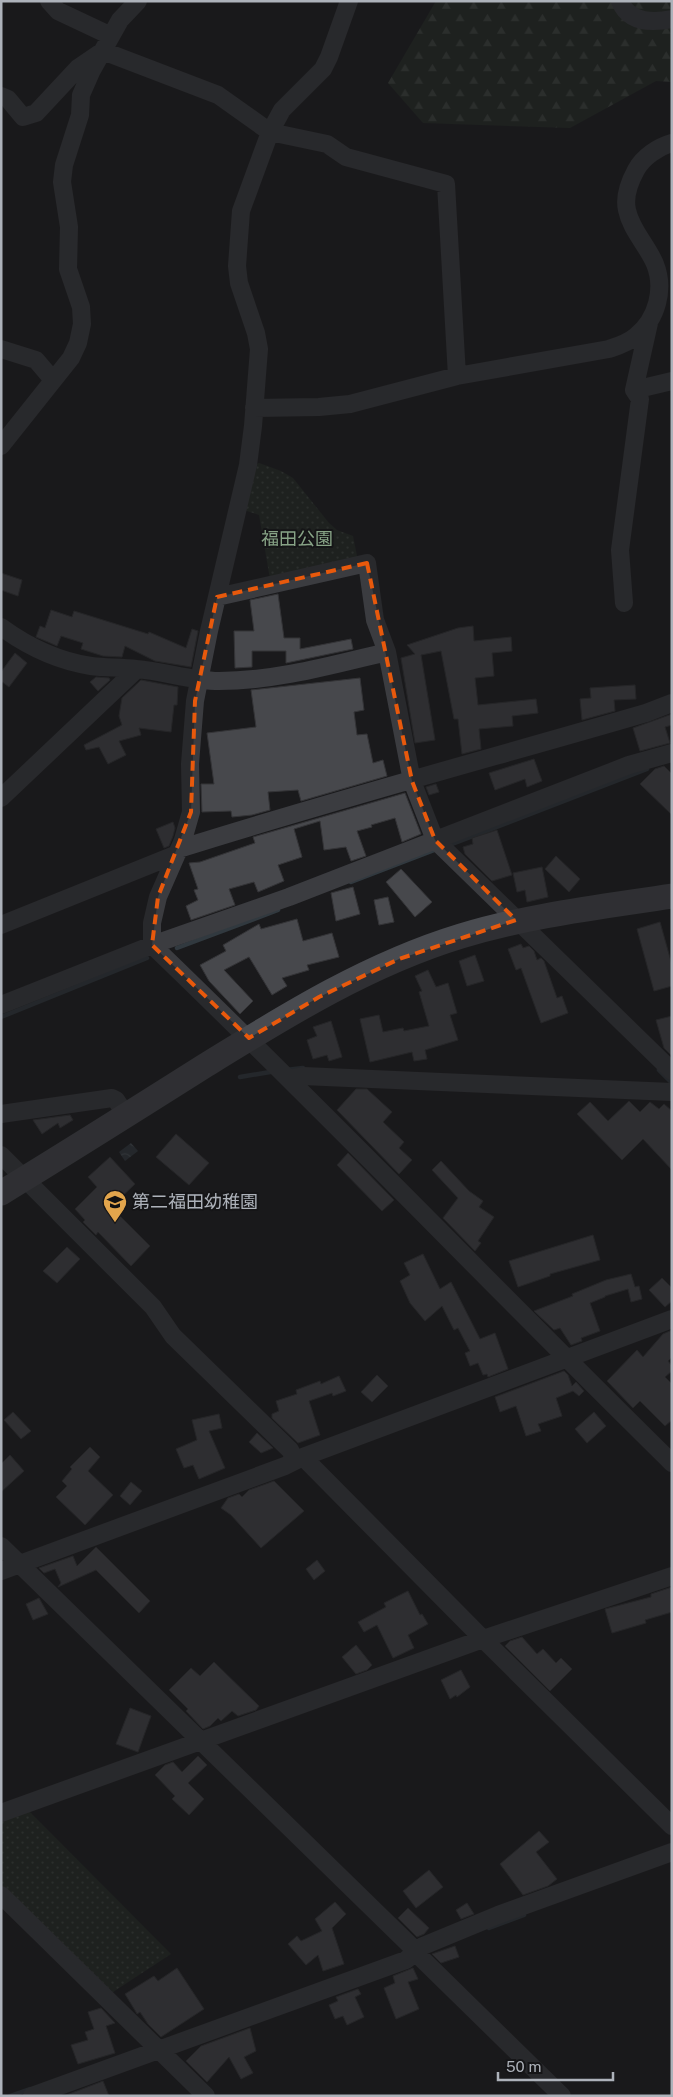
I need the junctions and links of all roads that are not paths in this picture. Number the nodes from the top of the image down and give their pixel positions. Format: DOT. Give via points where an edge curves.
graph roads {
  1 [pos="49,1"];
  2 [pos="138,1"];
  3 [pos="349,1"];
  4 [pos="620,1"];
  5 [pos="672,19"];
  6 [pos="107,44"];
  7 [pos="1,96"];
  8 [pos="270,132"];
  9 [pos="672,143"];
  10 [pos="665,303"];
  11 [pos="649,322"];
  12 [pos="1,349"];
  13 [pos="457,376"];
  14 [pos="53,380"];
  15 [pos="672,381"];
  16 [pos="634,390"];
  17 [pos="254,408"];
  18 [pos="1,446"];
  19 [pos="217,597"];
  20 [pos="624,603"];
  21 [pos="1,627"];
  22 [pos="387,652"];
  23 [pos="138,669"];
  24 [pos="198,680"];
  25 [pos="672,704"];
  26 [pos="672,753"];
  27 [pos="412,781"];
  28 [pos="1,798"];
  29 [pos="440,845"];
  30 [pos="178,851"];
  31 [pos="672,896"];
  32 [pos="516,920"];
  33 [pos="1,925"];
  34 [pos="152,945"];
  35 [pos="1,1005"];
  36 [pos="249,1038"];
  37 [pos="672,1071"];
  38 [pos="284,1073"];
  39 [pos="672,1092"];
  40 [pos="1,1114"];
  41 [pos="126,1115"];
  42 [pos="1,1155"];
  43 [pos="25,1179"];
  44 [pos="1,1193"];
  45 [pos="672,1319"];
  46 [pos="563,1355"];
  47 [pos="296,1456"];
  48 [pos="672,1463"];
  49 [pos="11,1562"];
  50 [pos="672,1576"];
  51 [pos="483,1639"];
  52 [pos="197,1743"];
  53 [pos="1,1813"];
  54 [pos="672,1826"];
  55 [pos="672,1852"];
  56 [pos="1,1896"];
  57 [pos="413,1954"];
  58 [pos="154,2046"];
  59 [pos="32,2096"];
  60 [pos="206,2096"];
  61 [pos="562,2096"];
  1 -- 6 [label="street" via="58,11"];
  2 -- 6 [label="street" via="120,20"];
  3 -- 8 [label="street" via="323,69 282,110"];
  4 -- 5 [label="street" via="631,15 642,21"];
  6 -- 7 [label="street" via="78,68 36,113 23,117 8,99"];
  6 -- 8 [label="street" via="218,95"];
  6 -- 14 [label="street" via="81,95 80,115 64,165 62,182 68,227 68,269 82,324 71,358"];
  8 -- 13 [label="street" via="327,144 346,157 446,184"];
  8 -- 17 [label="street" via="241,211 238,246 239,283 256,333 258,349"];
  9 -- 10 [label="street" via="652,152 640,164 627,192 626,208 654,264"];
  10 -- 11 [label="street"];
  11 -- 13 [label="street" via="627,343 609,350"];
  11 -- 16 [label="street"];
  12 -- 14 [label="street" via="36,360"];
  13 -- 17 [label="street" via="350,404"];
  14 -- 18 [label="street"];
  15 -- 16 [label="street"];
  16 -- 20 [label="street" via="640,399 620,550"];
  17 -- 19 [label="street" via="248,465"];
  19 -- 22 [label="street" via="367,563 376,620"];
  19 -- 24 [label="street"];
  21 -- 23 [label="street" via="25,643 70,662"];
  22 -- 24 [label="street" via="292,675"];
  22 -- 27 [label="street"];
  23 -- 24 [label="street"];
  23 -- 28 [label="street"];
  24 -- 30 [label="street" via="190,764 191,812"];
  25 -- 27 [label="street"];
  26 -- 29 [label="street" via="629,765"];
  27 -- 29 [label="street"];
  27 -- 30 [label="street" via="303,810"];
  29 -- 32 [label="street"];
  29 -- 34 [label="street"];
  30 -- 33 [label="street"];
  30 -- 34 [label="street" via="158,897 152,923"];
  31 -- 32 [label="street"];
  32 -- 36 [label="street" via="399,959 319,997"];
  32 -- 37 [label="street"];
  34 -- 35 [label="street"];
  34 -- 36 [label="street"];
  36 -- 38 [label="street"];
  36 -- 41 [label="street"];
  38 -- 39 [label="street"];
  38 -- 46 [label="street"];
  40 -- 41 [label="street" via="112,1098"];
  41 -- 43 [label="street"];
  42 -- 43 [label="street"];
  43 -- 44 [label="street"];
  43 -- 47 [label="street" via="153,1307 173,1336"];
  45 -- 46 [label="street"];
  46 -- 47 [label="street"];
  46 -- 48 [label="street"];
  47 -- 49 [label="street"];
  47 -- 51 [label="street"];
  49 -- 52 [label="street"];
  50 -- 51 [label="street"];
  51 -- 52 [label="street"];
  51 -- 54 [label="street"];
  52 -- 53 [label="street"];
  52 -- 57 [label="street"];
  55 -- 57 [label="street" via="498,1915 423,1946"];
  56 -- 58 [label="street"];
  57 -- 58 [label="street"];
  57 -- 61 [label="street"];
  58 -- 59 [label="street"];
  58 -- 60 [label="street"];
}
